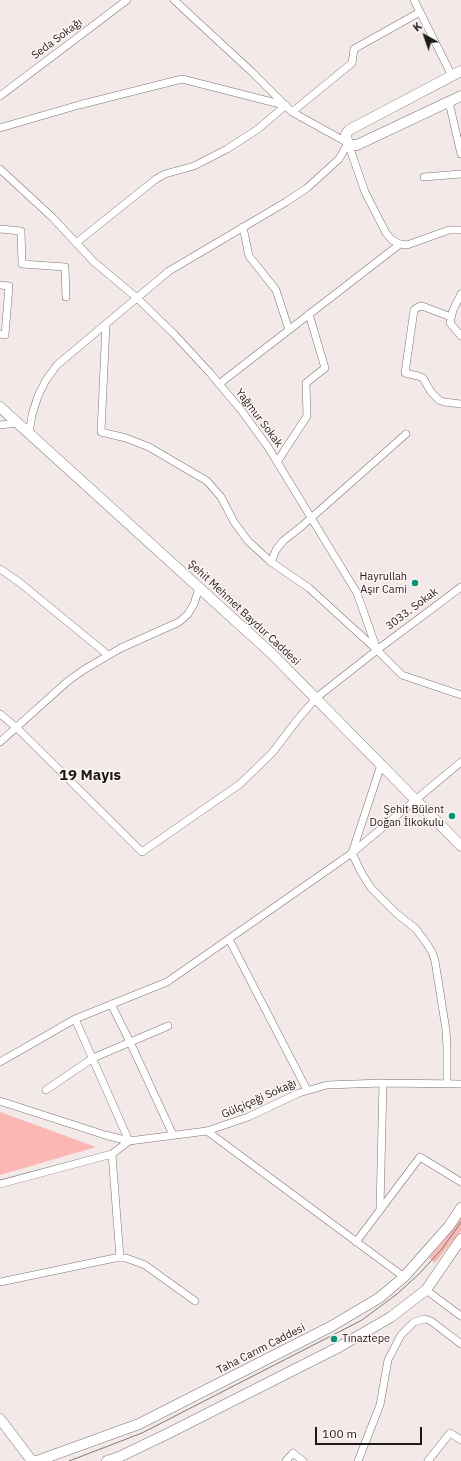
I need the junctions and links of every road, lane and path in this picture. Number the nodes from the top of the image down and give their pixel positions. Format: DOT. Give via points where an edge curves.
graph roads {
  1 [pos="127,0"];
  2 [pos="174,0"];
  3 [pos="414,0"];
  4 [pos="420,12"];
  5 [pos="456,73"];
  6 [pos="0,96"];
  7 [pos="461,96"];
  8 [pos="449,102"];
  9 [pos="286,105"];
  10 [pos="292,112"];
  11 [pos="0,128"];
  12 [pos="353,144"];
  13 [pos="461,154"];
  14 [pos="0,169"];
  15 [pos="461,174"];
  16 [pos="424,177"];
  17 [pos="243,228"];
  18 [pos="0,229"];
  19 [pos="461,230"];
  20 [pos="76,243"];
  21 [pos="400,244"];
  22 [pos="0,285"];
  23 [pos="461,294"];
  24 [pos="66,297"];
  25 [pos="137,298"];
  26 [pos="309,314"];
  27 [pos="451,316"];
  28 [pos="106,324"];
  29 [pos="289,330"];
  30 [pos="0,334"];
  31 [pos="461,336"];
  32 [pos="219,384"];
  33 [pos="461,404"];
  34 [pos="0,407"];
  35 [pos="16,423"];
  36 [pos="0,425"];
  37 [pos="29,434"];
  38 [pos="406,434"];
  39 [pos="277,462"];
  40 [pos="312,517"];
  41 [pos="271,562"];
  42 [pos="0,569"];
  43 [pos="461,587"];
  44 [pos="199,588"];
  45 [pos="377,650"];
  46 [pos="108,655"];
  47 [pos="461,695"];
  48 [pos="316,698"];
  49 [pos="0,714"];
  50 [pos="17,728"];
  51 [pos="0,742"];
  52 [pos="461,762"];
  53 [pos="381,765"];
  54 [pos="415,800"];
  55 [pos="461,846"];
  56 [pos="352,853"];
  57 [pos="229,939"];
  58 [pos="111,1004"];
  59 [pos="75,1018"];
  60 [pos="168,1026"];
  61 [pos="130,1042"];
  62 [pos="93,1058"];
  63 [pos="0,1062"];
  64 [pos="383,1083"];
  65 [pos="447,1084"];
  66 [pos="461,1084"];
  67 [pos="46,1090"];
  68 [pos="307,1090"];
  69 [pos="0,1101"];
  70 [pos="207,1131"];
  71 [pos="173,1135"];
  72 [pos="129,1140"];
  73 [pos="112,1154"];
  74 [pos="461,1182"];
  75 [pos="0,1184"];
  76 [pos="380,1208"];
  77 [pos="461,1208"];
  78 [pos="461,1239"];
  79 [pos="356,1242"];
  80 [pos="120,1258"];
  81 [pos="404,1277"];
  82 [pos="0,1282"];
  83 [pos="426,1290"];
  84 [pos="195,1301"];
  85 [pos="461,1316"];
  86 [pos="460,1342"];
  87 [pos="0,1419"];
  88 [pos="461,1440"];
  89 [pos="121,1459"];
  90 [pos="32,1461"];
  91 [pos="37,1461"];
  92 [pos="107,1461"];
  93 [pos="286,1461"];
  94 [pos="303,1461"];
  95 [pos="358,1461"];
  96 [pos="428,1461"];
  1 -- 6 [label="street, Seda Sokağı"];
  2 -- 9 [label="street"];
  3 -- 4 [label="street"];
  4 -- 5 [label="street"];
  4 -- 10 [label="street" via="354,49 352,63"];
  5 -- 12 [label="street" via="349,130 346,136"];
  7 -- 8 [label="street"];
  8 -- 12 [label="street"];
  8 -- 13 [label="street"];
  9 -- 10 [label="street"];
  9 -- 11 [label="street" via="182,79"];
  9 -- 20 [label="street" via="258,129 227,149 198,164 156,179"];
  10 -- 12 [label="street"];
  12 -- 17 [label="street" via="317,181"];
  12 -- 21 [label="street" via="365,192 386,233"];
  14 -- 20 [label="street, Yağmur Sokak" via="37,202"];
  15 -- 16 [label="street"];
  17 -- 25 [label="street" via="169,271"];
  17 -- 29 [label="street" via="249,256 276,290"];
  18 -- 24 [label="street" via="21,231 22,264 66,267"];
  19 -- 21 [label="street" via="449,230 407,245"];
  20 -- 25 [label="street, Yağmur Sokak" via="94,262"];
  21 -- 26 [label="street"];
  22 -- 30 [label="street" via="9,286 5,335"];
  23 -- 27 [label="street"];
  25 -- 28 [label="street"];
  25 -- 32 [label="street, Yağmur Sokak"];
  26 -- 29 [label="street"];
  26 -- 39 [label="street" via="325,368 306,383 308,416"];
  27 -- 31 [label="street" via="450,323"];
  27 -- 33 [label="street" via="422,306 414,310 404,373 423,378 439,400"];
  28 -- 37 [label="street" via="57,365 46,380 34,405"];
  28 -- 41 [label="street" via="101,432 149,447 207,481 221,497 242,535"];
  29 -- 32 [label="street"];
  32 -- 39 [label="street, Yağmur Sokak" via="255,428"];
  34 -- 35 [label="street, Şehit Mehmet Baydur Caddesi"];
  35 -- 36 [label="street"];
  35 -- 37 [label="street, Şehit Mehmet Baydur Caddesi"];
  37 -- 44 [label="street, Şehit Mehmet Baydur Caddesi"];
  38 -- 40 [label="street"];
  39 -- 40 [label="street, Yağmur Sokak"];
  40 -- 41 [label="street" via="280,544"];
  40 -- 45 [label="street, Yağmur Sokak" via="358,593"];
  41 -- 45 [label="street" via="309,588"];
  42 -- 46 [label="street"];
  43 -- 45 [label="street, 3033. Sokak"];
  44 -- 46 [label="street" via="188,614 175,625 138,639"];
  44 -- 48 [label="street, Şehit Mehmet Baydur Caddesi" via="272,653"];
  45 -- 47 [label="street, Yağmur Sokak" via="402,675"];
  45 -- 48 [label="street, 3033. Sokak"];
  46 -- 50 [label="street" via="68,680"];
  48 -- 50 [label="street, 3033. Sokak" via="272,753 251,774 142,852"];
  48 -- 53 [label="street, Şehit Mehmet Baydur Caddesi"];
  49 -- 50 [label="street"];
  50 -- 51 [label="street"];
  52 -- 54 [label="street"];
  53 -- 54 [label="street, Şehit Mehmet Baydur Caddesi"];
  53 -- 56 [label="street"];
  54 -- 55 [label="street, Şehit Mehmet Baydur Caddesi"];
  54 -- 56 [label="street"];
  56 -- 57 [label="street"];
  56 -- 65 [label="street" via="371,888 416,929 432,952 446,1030"];
  57 -- 58 [label="street" via="167,982"];
  57 -- 68 [label="street"];
  58 -- 59 [label="street"];
  58 -- 61 [label="street"];
  59 -- 62 [label="street"];
  59 -- 63 [label="street"];
  60 -- 61 [label="street"];
  61 -- 62 [label="street"];
  61 -- 71 [label="street"];
  62 -- 67 [label="street"];
  62 -- 72 [label="street"];
  64 -- 65 [label="street, Gülçiçeği Sokağı"];
  64 -- 68 [label="street, Gülçiçeği Sokağı" via="337,1084"];
  64 -- 76 [label="street"];
  65 -- 66 [label="street, Gülçiçeği Sokağı"];
  68 -- 70 [label="street, Gülçiçeği Sokağı" via="243,1119"];
  69 -- 72 [label="street, Gülçiçeği Sokağı" via="105,1135"];
  70 -- 71 [label="street, Gülçiçeği Sokağı"];
  70 -- 79 [label="street"];
  71 -- 72 [label="street, Gülçiçeği Sokağı"];
  72 -- 73 [label="street"];
  73 -- 75 [label="street"];
  73 -- 80 [label="street"];
  74 -- 76 [label="street" via="420,1157"];
  76 -- 79 [label="street"];
  77 -- 81 [label="street, Taha Carım Caddesi" via="449,1226"];
  78 -- 83 [label="street"];
  79 -- 81 [label="street"];
  80 -- 82 [label="street"];
  80 -- 84 [label="street" via="145,1264"];
  81 -- 91 [label="street, Taha Carım Caddesi" via="379,1298 330,1327 139,1424"];
  83 -- 85 [label="street"];
  83 -- 89 [label="street" via="391,1317 338,1347"];
  86 -- 95 [label="street" via="425,1319 414,1322 401,1335 388,1360 380,1405"];
  87 -- 90 [label="street"];
  88 -- 96 [label="street" via="450,1433"];
  89 -- 92 [label="street"];
  93 -- 94 [label="street" via="292,1453"];
}
